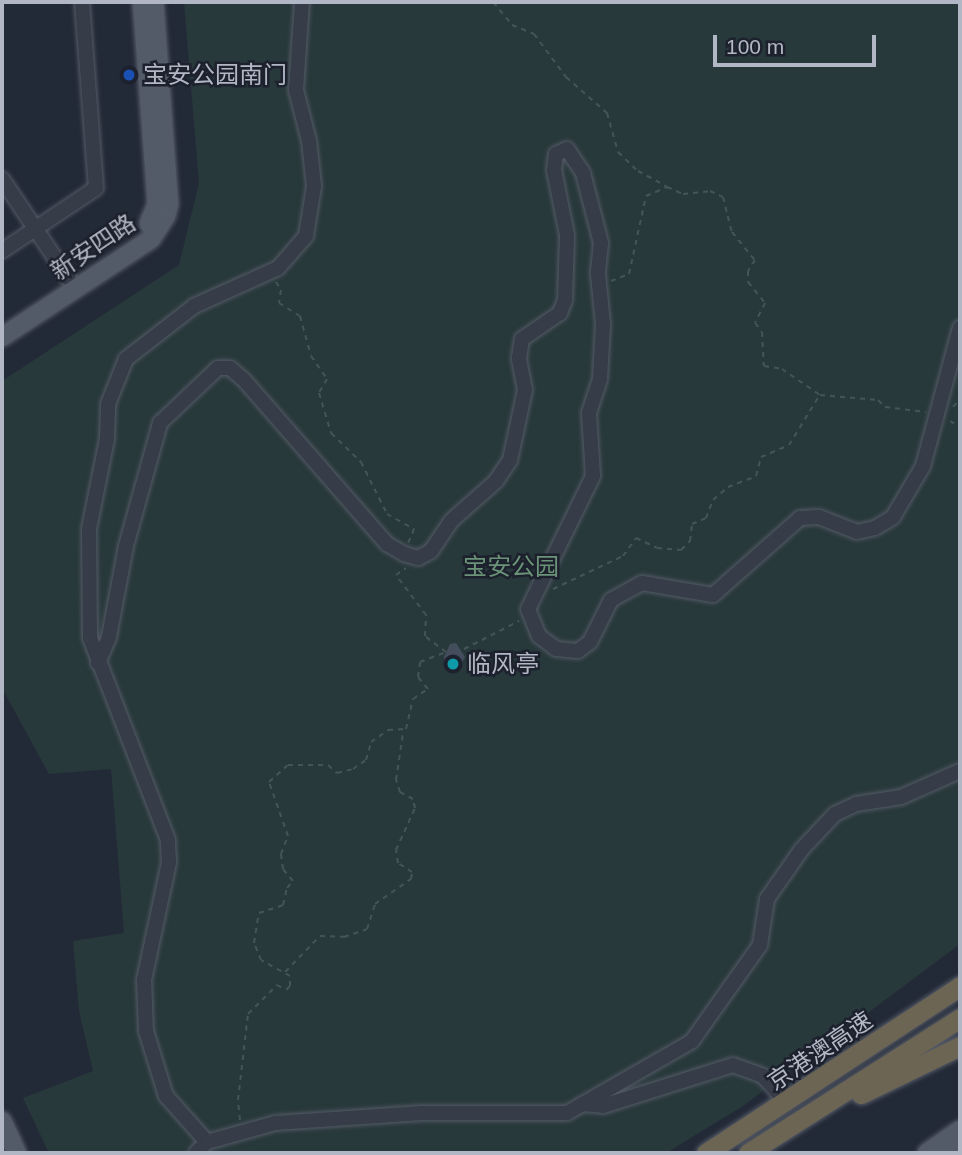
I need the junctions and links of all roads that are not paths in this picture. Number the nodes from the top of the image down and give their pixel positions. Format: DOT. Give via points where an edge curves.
graph roads {
  1 [pos="82,2"];
  2 [pos="142,2"];
  3 [pos="154,2"];
  4 [pos="302,2"];
  5 [pos="2,179"];
  6 [pos="35,229"];
  7 [pos="2,251"];
  8 [pos="69,279"];
  9 [pos="2,324"];
  10 [pos="960,328"];
  11 [pos="2,337"];
  12 [pos="98,663"];
  13 [pos="960,771"];
  14 [pos="960,986"];
  15 [pos="960,1018"];
  16 [pos="960,1046"];
  17 [pos="787,1103"];
  18 [pos="582,1104"];
  19 [pos="2,1121"];
  20 [pos="796,1123"];
  21 [pos="960,1130"];
  22 [pos="207,1142"];
  23 [pos="960,1145"];
  24 [pos="2,1148"];
  25 [pos="4,1153"];
  26 [pos="18,1153"];
  27 [pos="196,1153"];
  28 [pos="706,1153"];
  29 [pos="748,1153"];
  30 [pos="927,1153"];
  31 [pos="949,1153"];
  1 -- 6 [label="street" via="96,188"];
  2 -- 8 [label="main road, 新安四路" via="154,214 143,230"];
  3 -- 11 [label="main road, 新安四路" via="169,204 166,216 151,239"];
  4 -- 12 [label="street" via="296,90 309,141 313,211 295,253 269,272 194,306 126,359 116,378 89,529 90,638"];
  5 -- 6 [label="street"];
  6 -- 7 [label="street"];
  6 -- 8 [label="street"];
  8 -- 9 [label="main road, 新安四路"];
  10 -- 12 [label="street" via="923,466 893,517 857,532 819,517 800,518 713,595 642,583 611,600 590,642 579,651 556,649 539,636 528,609 593,476 589,413 600,379 603,324 598,274 601,243 583,173 566,149 556,154 554,170 567,235 565,300 560,313 522,339 519,358 525,390 510,460 496,481 451,521 431,551 414,556 387,544 244,380 230,368 218,368 160,423 155,435 126,546 109,637"];
  12 -- 22 [label="street" via="168,840 169,862 144,980 146,1031 166,1096"];
  13 -- 18 [label="street" via="901,797 856,804 835,814 802,849 766,900 760,945 708,1023 681,1051 642,1067"];
  14 -- 17 [label="highway, 京港澳高速"];
  15 -- 20 [label="highway, 京港澳高速"];
  16 -- 20 [label="highway"];
  17 -- 18 [label="street" via="764,1076 733,1065 603,1106"];
  17 -- 28 [label="highway, 京港澳高速"];
  18 -- 22 [label="street" via="550,1115 355,1116 275,1123"];
  19 -- 26 [label="main road"];
  20 -- 29 [label="highway, 京港澳高速"];
  21 -- 30 [label="main road"];
  22 -- 27 [label="street"];
  23 -- 31 [label="main road"];
  24 -- 25 [label="main road"];
}
